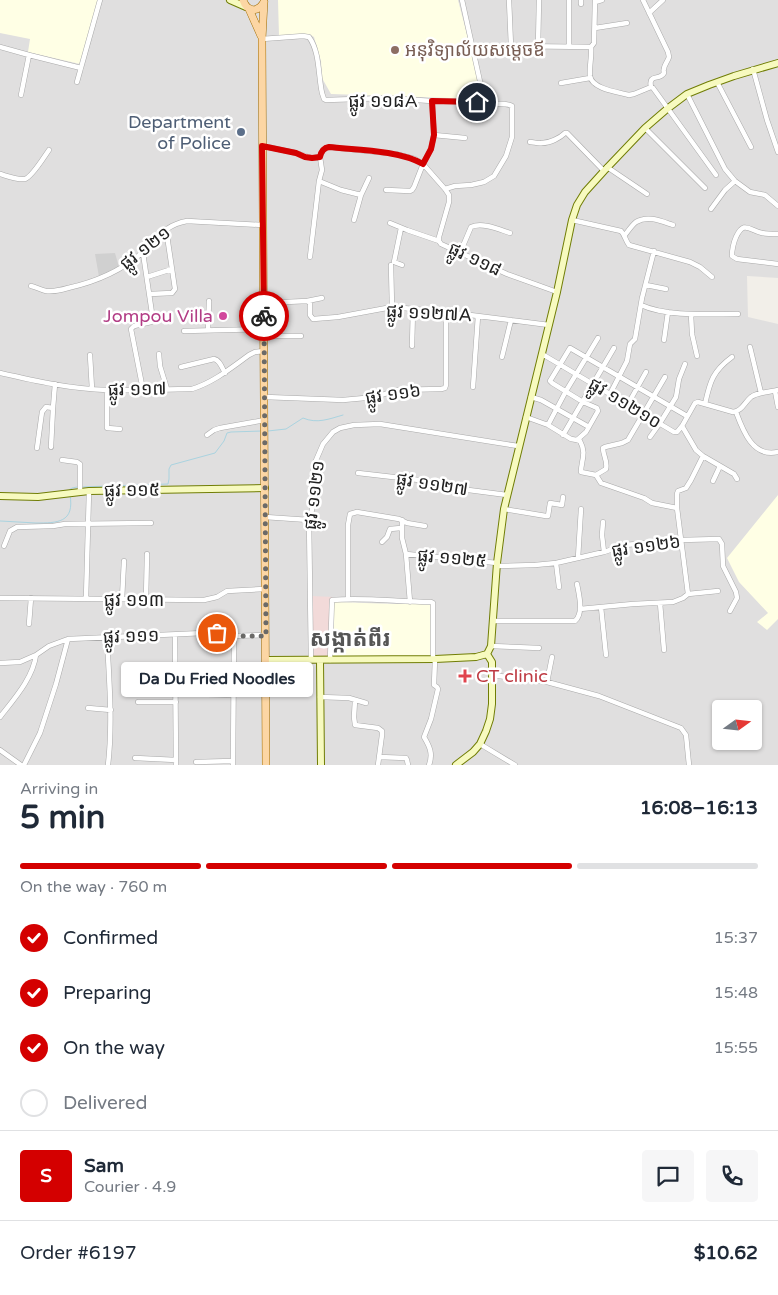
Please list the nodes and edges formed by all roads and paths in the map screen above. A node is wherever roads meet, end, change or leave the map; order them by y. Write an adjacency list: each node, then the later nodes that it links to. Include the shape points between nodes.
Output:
1 (100, 0): 25 (street)
2 (230, 0): 12 (main road)
3 (462, 0): 22 (street)
4 (509, 0): 17 (street)
5 (539, 0): 18 (street)
6 (569, 0): 19 (street)
7 (602, 0): 11 (street)
8 (643, 0): 13 (street)
9 (662, 0): 13 (street)
10 (264, 1): 12 (main road, via 255,10); 16 (main road)
11 (595, 1): 15 (street)
12 (246, 5): 16 (main road)
13 (649, 13): 31 (street, via 669,57 664,73 652,79)
14 (627, 23): 15 (street)
15 (595, 28): 21 (street)
16 (262, 39): 35 (street, ផ្លូវ ១១៨A, via 309,37 316,53 326,100 387,98); 41 (main road)
17 (511, 46): 18 (street); 22 (street)
18 (538, 46): 19 (street)
19 (569, 46): 21 (street)
20 (0, 47): 23 (street)
21 (591, 47): 27 (street)
22 (474, 50): 34 (street)
23 (29, 55): 25 (street); 33 (street)
24 (778, 63): 26 (main road)
25 (81, 68): 28 (street)
26 (754, 69): 29 (main road); 44 (street)
27 (590, 78): 30 (street); 31 (street, via 597,86 629,95)
28 (77, 82)
29 (717, 82): 32 (main road); 42 (street)
30 (561, 83)
31 (651, 87): 36 (street)
32 (687, 94): 36 (main road); 52 (street, via 725,170)
33 (21, 95)
34 (482, 100): 35 (street, ផ្លូវ ១១៨A); 53 (street, ផ្លូវ ១១៨A, via 512,106 512,137 506,156 494,176 484,182)
35 (432, 101): 38 (street)
36 (667, 109): 37 (main road); 49 (street)
37 (645, 128): 47 (main road); 54 (street)
38 (434, 135): 39 (street); 46 (street)
39 (464, 138)
40 (530, 142): 47 (street, via 541,144 567,133)
41 (262, 146): 45 (street, via 305,157); 63 (main road)
42 (751, 147)
43 (49, 150): 48 (street, via 26,178)
44 (778, 152)
45 (320, 157): 46 (street, via 322,151 329,147 396,154); 51 (street, via 322,170)
46 (423, 164): 53 (street); 55 (street, via 412,190)
47 (606, 169): 56 (street); 61 (main road, via 585,192)
48 (0, 174)
49 (716, 175)
50 (369, 178): 57 (street)
51 (319, 181): 57 (street); 74 (street)
52 (735, 181): 58 (street, via 750,192 765,195); 59 (street)
53 (445, 188): 70 (street, ផ្លូវ ១១៨, via 449,202)
54 (705, 188)
55 (386, 190)
56 (647, 194)
57 (360, 195): 60 (street)
58 (778, 206)
59 (711, 209)
60 (354, 220)
61 (572, 220): 69 (street, via 621,231); 84 (main road)
62 (390, 223): 65 (street)
63 (263, 225): 66 (street, ផ្លូវ ១២១, via 187,221); 89 (main road)
64 (672, 226): 69 (street, via 658,219 643,220 635,222)
65 (401, 228): 70 (street); 76 (street, via 394,262)
66 (166, 229): 72 (street, ផ្លូវ ១២១); 78 (street)
67 (510, 232): 73 (street, via 476,224 471,227)
68 (778, 234): 75 (street, via 765,234 743,227 732,247 732,256)
69 (625, 235): 71 (street, via 629,245)
70 (439, 241): 73 (street, ផ្លូវ ១១៨)
71 (654, 251): 80 (street, via 690,262); 81 (street)
72 (143, 253): 79 (street); 82 (street, ផ្លូវ ១២១, via 119,269 84,285 57,291)
73 (460, 253): 84 (street, ផ្លូវ ១១៨)
74 (310, 257)
75 (778, 264)
76 (402, 265)
77 (392, 266): 91 (street)
78 (172, 269): 79 (street); 85 (street, via 174,292)
79 (147, 277): 85 (street)
80 (712, 277)
81 (646, 285): 83 (street); 90 (street)
82 (31, 286)
83 (666, 289)
84 (557, 292): 99 (main road)
85 (150, 294): 134 (street, via 153,321 131,329)
86 (322, 298): 88 (street)
87 (209, 301): 100 (street)
88 (307, 301): 89 (street); 91 (street, ផ្លូវ ១១២៧A, via 314,319)
89 (264, 303): 102 (main road)
90 (641, 305): 94 (street); 125 (street, via 635,338 630,344)
91 (392, 307): 92 (street, ផ្លូវ ១១២៧A)
92 (414, 309): 93 (street, ផ្លូវ ១១២៧A); 106 (street)
93 (446, 312): 97 (street, ផ្លូវ ១១២៧A); 140 (street, ផ្លូវ ១១៦, via 445,388 396,390 376,397 343,400)
94 (668, 312): 95 (street); 105 (street)
95 (691, 314): 96 (street); 113 (street)
96 (738, 314)
97 (478, 316): 98 (street, ផ្លូវ ១១២៧A); 129 (street)
98 (511, 320): 99 (street, ផ្លូវ ១១២៧A); 114 (street)
99 (549, 325): 111 (main road)
100 (208, 330): 101 (street); 102 (street)
101 (184, 331)
102 (264, 332): 103 (street); 109 (main road)
103 (301, 336)
104 (598, 338): 116 (street)
105 (664, 340)
106 (412, 346)
107 (750, 347): 137 (street)
108 (614, 348): 120 (street)
109 (264, 351): 123 (street, ផ្លូវ ១១៧, via 249,354); 140 (main road)
110 (159, 354): 132 (street)
111 (542, 354): 117 (street, ផ្លូវ ១១២១០); 141 (main road)
112 (90, 355): 131 (street)
113 (697, 356)
114 (502, 357)
115 (732, 357): 144 (street, via 714,374)
116 (586, 358): 117 (street, via 570,348); 120 (street); 124 (street)
117 (560, 364): 124 (street, ផ្លូវ ១១២១០); 135 (street, via 550,381)
118 (685, 364): 145 (street)
119 (181, 367): 123 (street, via 214,359)
120 (603, 368): 125 (street); 128 (street)
121 (646, 372): 130 (street)
122 (0, 373): 127 (street, ផ្លូវ ១១៧)
123 (224, 373): 132 (street, ផ្លូវ ១១៧, via 197,387)
124 (577, 374): 128 (street, ផ្លូវ ១១២១០); 135 (street)
125 (620, 377): 130 (street); 138 (street)
126 (665, 377): 139 (street)
127 (55, 384): 131 (street, ផ្លូវ ១១៧); 147 (street)
128 (594, 384): 138 (street, ផ្លូវ ១១២១០); 142 (street)
129 (473, 387)
130 (638, 387): 139 (street); 143 (street)
131 (92, 389): 133 (street, ផ្លូវ ១១៧)
132 (167, 389): 134 (street, ផ្លូវ ១១៧)
133 (107, 390): 134 (street, ផ្លូវ ១១៧); 159 (street, via 107,428)
134 (143, 390)
135 (566, 391): 142 (street); 148 (street)
136 (776, 391): 137 (street); 146 (street)
137 (761, 393): 149 (street, via 750,398)
138 (610, 394): 143 (street, ផ្លូវ ១១២១០)
139 (654, 396): 145 (street); 150 (street)
140 (264, 397): 154 (main road)
141 (531, 397): 148 (street); 152 (main road)
142 (583, 402): 153 (street); 157 (street, via 598,411)
143 (628, 404): 150 (street, ផ្លូវ ១១២១០)
144 (705, 404): 149 (street); 151 (street, ផ្លូវ ១១២១០, via 695,403)
145 (670, 406): 151 (street); 155 (street)
146 (778, 407)
147 (53, 408): 165 (street); 166 (street, via 43,408)
148 (556, 408): 153 (street); 156 (street)
149 (736, 412): 167 (street, via 742,429 755,447 764,453)
150 (643, 413): 155 (street, ផ្លូវ ១១២១០); 172 (street, via 626,442 603,448 606,469)
151 (687, 416): 158 (street, ផ្លូវ ១១២១០)
152 (526, 417): 156 (street); 164 (main road)
153 (573, 418): 157 (street); 161 (street)
154 (265, 423): 160 (street, via 220,428); 175 (main road)
155 (660, 423): 158 (street, ផ្លូវ ១១២១០, via 674,432); 162 (street)
156 (548, 425): 161 (street)
157 (589, 426): 163 (street)
158 (682, 426): 168 (street)
159 (120, 429)
160 (207, 434)
161 (563, 435): 163 (street)
162 (650, 438)
163 (577, 440): 172 (street, via 584,453 581,472)
164 (518, 446): 178 (main road); 185 (street, ផ្លូវ ១១២១, via 380,424 340,428 323,444 314,465 314,502)
165 (51, 447)
166 (37, 448)
167 (778, 452)
168 (703, 456): 170 (street); 181 (street, via 686,488 677,494)
169 (62, 460): 177 (street, via 80,464)
170 (720, 466): 173 (street); 174 (street)
171 (358, 472): 178 (street, ផ្លូវ ១១២៧)
172 (596, 475): 181 (street, via 601,483 644,498 652,504)
173 (737, 479)
174 (713, 481)
175 (265, 488): 176 (main road, ផ្លូវ ១១៥); 184 (main road)
176 (90, 491): 177 (main road, ផ្លូវ ១១៥); 189 (street)
177 (77, 492): 179 (main road, ផ្លូវ ១១៥, via 38,497)
178 (507, 495): 182 (main road)
179 (0, 496)
180 (563, 497): 182 (street, via 562,504 550,503 548,516)
181 (677, 508): 192 (street)
182 (504, 509): 201 (main road)
183 (581, 509): 198 (street)
184 (265, 518): 185 (street); 204 (main road)
185 (309, 520): 234 (street, ផ្លូវ ១១២១)
186 (402, 520): 190 (street); 191 (street); 212 (street, via 357,512 350,514)
187 (603, 522): 195 (street)
188 (151, 523): 189 (street)
189 (89, 524): 194 (street, via 13,528); 209 (street)
190 (425, 526)
191 (402, 528): 193 (street, via 390,529); 197 (street)
192 (682, 540): 195 (street, ផ្លូវ ១១២៦, via 625,545); 206 (street); 217 (street, ផ្លូវ ១១២៦, via 721,541 724,566 737,598)
193 (382, 542)
194 (4, 546)
195 (604, 552): 198 (street, ផ្លូវ ១១២៦)
196 (147, 554): 211 (street)
197 (406, 554): 201 (street, ផ្លូវ ១១២៥); 213 (street)
198 (578, 558): 200 (street, ផ្លូវ ១១២៦)
199 (124, 561): 210 (street)
200 (556, 562): 201 (street, ផ្លូវ ១១២៦); 203 (street)
201 (497, 564): 218 (main road)
202 (577, 584): 216 (street)
203 (559, 587)
204 (266, 589): 211 (street, ផ្លូវ ១១៣, via 227,591 204,600); 222 (main road)
205 (718, 591): 206 (street)
206 (688, 594): 214 (street, via 673,602)
207 (0, 598): 208 (street, ផ្លូវ ១១៣)
208 (31, 598): 209 (street, ផ្លូវ ១១៣); 219 (street)
209 (86, 599): 210 (street, ផ្លូវ ១១៣)
210 (122, 599): 211 (street, ផ្លូវ ១១៣)
211 (146, 599)
212 (348, 599): 213 (street); 236 (street, via 332,600)
213 (410, 602): 232 (street, via 433,603)
214 (660, 603): 215 (street); 227 (street)
215 (601, 607): 216 (street); 230 (street)
216 (580, 609): 218 (street, via 575,621)
217 (730, 611)
218 (494, 621): 225 (main road)
219 (29, 624)
220 (175, 635): 221 (street, ផ្លូវ ១១១, via 229,633); 223 (street, ផ្លូវ ១១១); 245 (street)
221 (234, 636): 222 (street, ផ្លូវ ១១១); 241 (street)
222 (266, 636): 233 (main road)
223 (107, 637): 224 (street, ផ្លូវ ១១១); 248 (street)
224 (68, 640): 229 (street, ផ្លូវ ១១១, via 49,646); 257 (street, via 40,732)
225 (491, 646): 226 (street); 228 (main road)
226 (539, 648)
227 (664, 650)
228 (486, 654): 232 (main road); 238 (main road, via 492,662)
229 (36, 655): 237 (street, ផ្លូវ ១១១, via 20,662); 249 (street, via 29,676)
230 (606, 655)
231 (552, 657): 239 (street)
232 (434, 659): 236 (main road); 263 (street, via 434,685 438,689 432,719 424,737 431,750)
233 (266, 660): 234 (main road); 259 (main road)
234 (311, 660): 235 (main road)
235 (320, 660): 236 (main road); 242 (main road)
236 (330, 660)
237 (0, 663)
238 (492, 675): 239 (street); 250 (main road, via 492,704)
239 (547, 682): 266 (street, via 599,696 681,728 686,735)
240 (199, 694): 241 (street)
241 (234, 695): 256 (street)
242 (320, 697): 243 (street); 260 (main road)
243 (355, 700): 246 (street); 253 (street, via 356,725 382,731)
244 (138, 702): 245 (street)
245 (176, 702): 254 (street)
246 (366, 703)
247 (88, 708): 248 (street)
248 (111, 710): 258 (street)
249 (0, 717)
250 (480, 744): 264 (main road); 265 (street)
251 (0, 750): 257 (street)
252 (135, 758): 254 (street)
253 (379, 758): 261 (street); 262 (street, via 406,758)
254 (176, 762)
255 (196, 762): 256 (street)
256 (233, 763)
257 (23, 765)
258 (108, 765)
259 (266, 765)
260 (321, 765)
261 (378, 765)
262 (408, 765)
263 (429, 765)
264 (456, 765)
265 (516, 765)
266 (689, 765)

